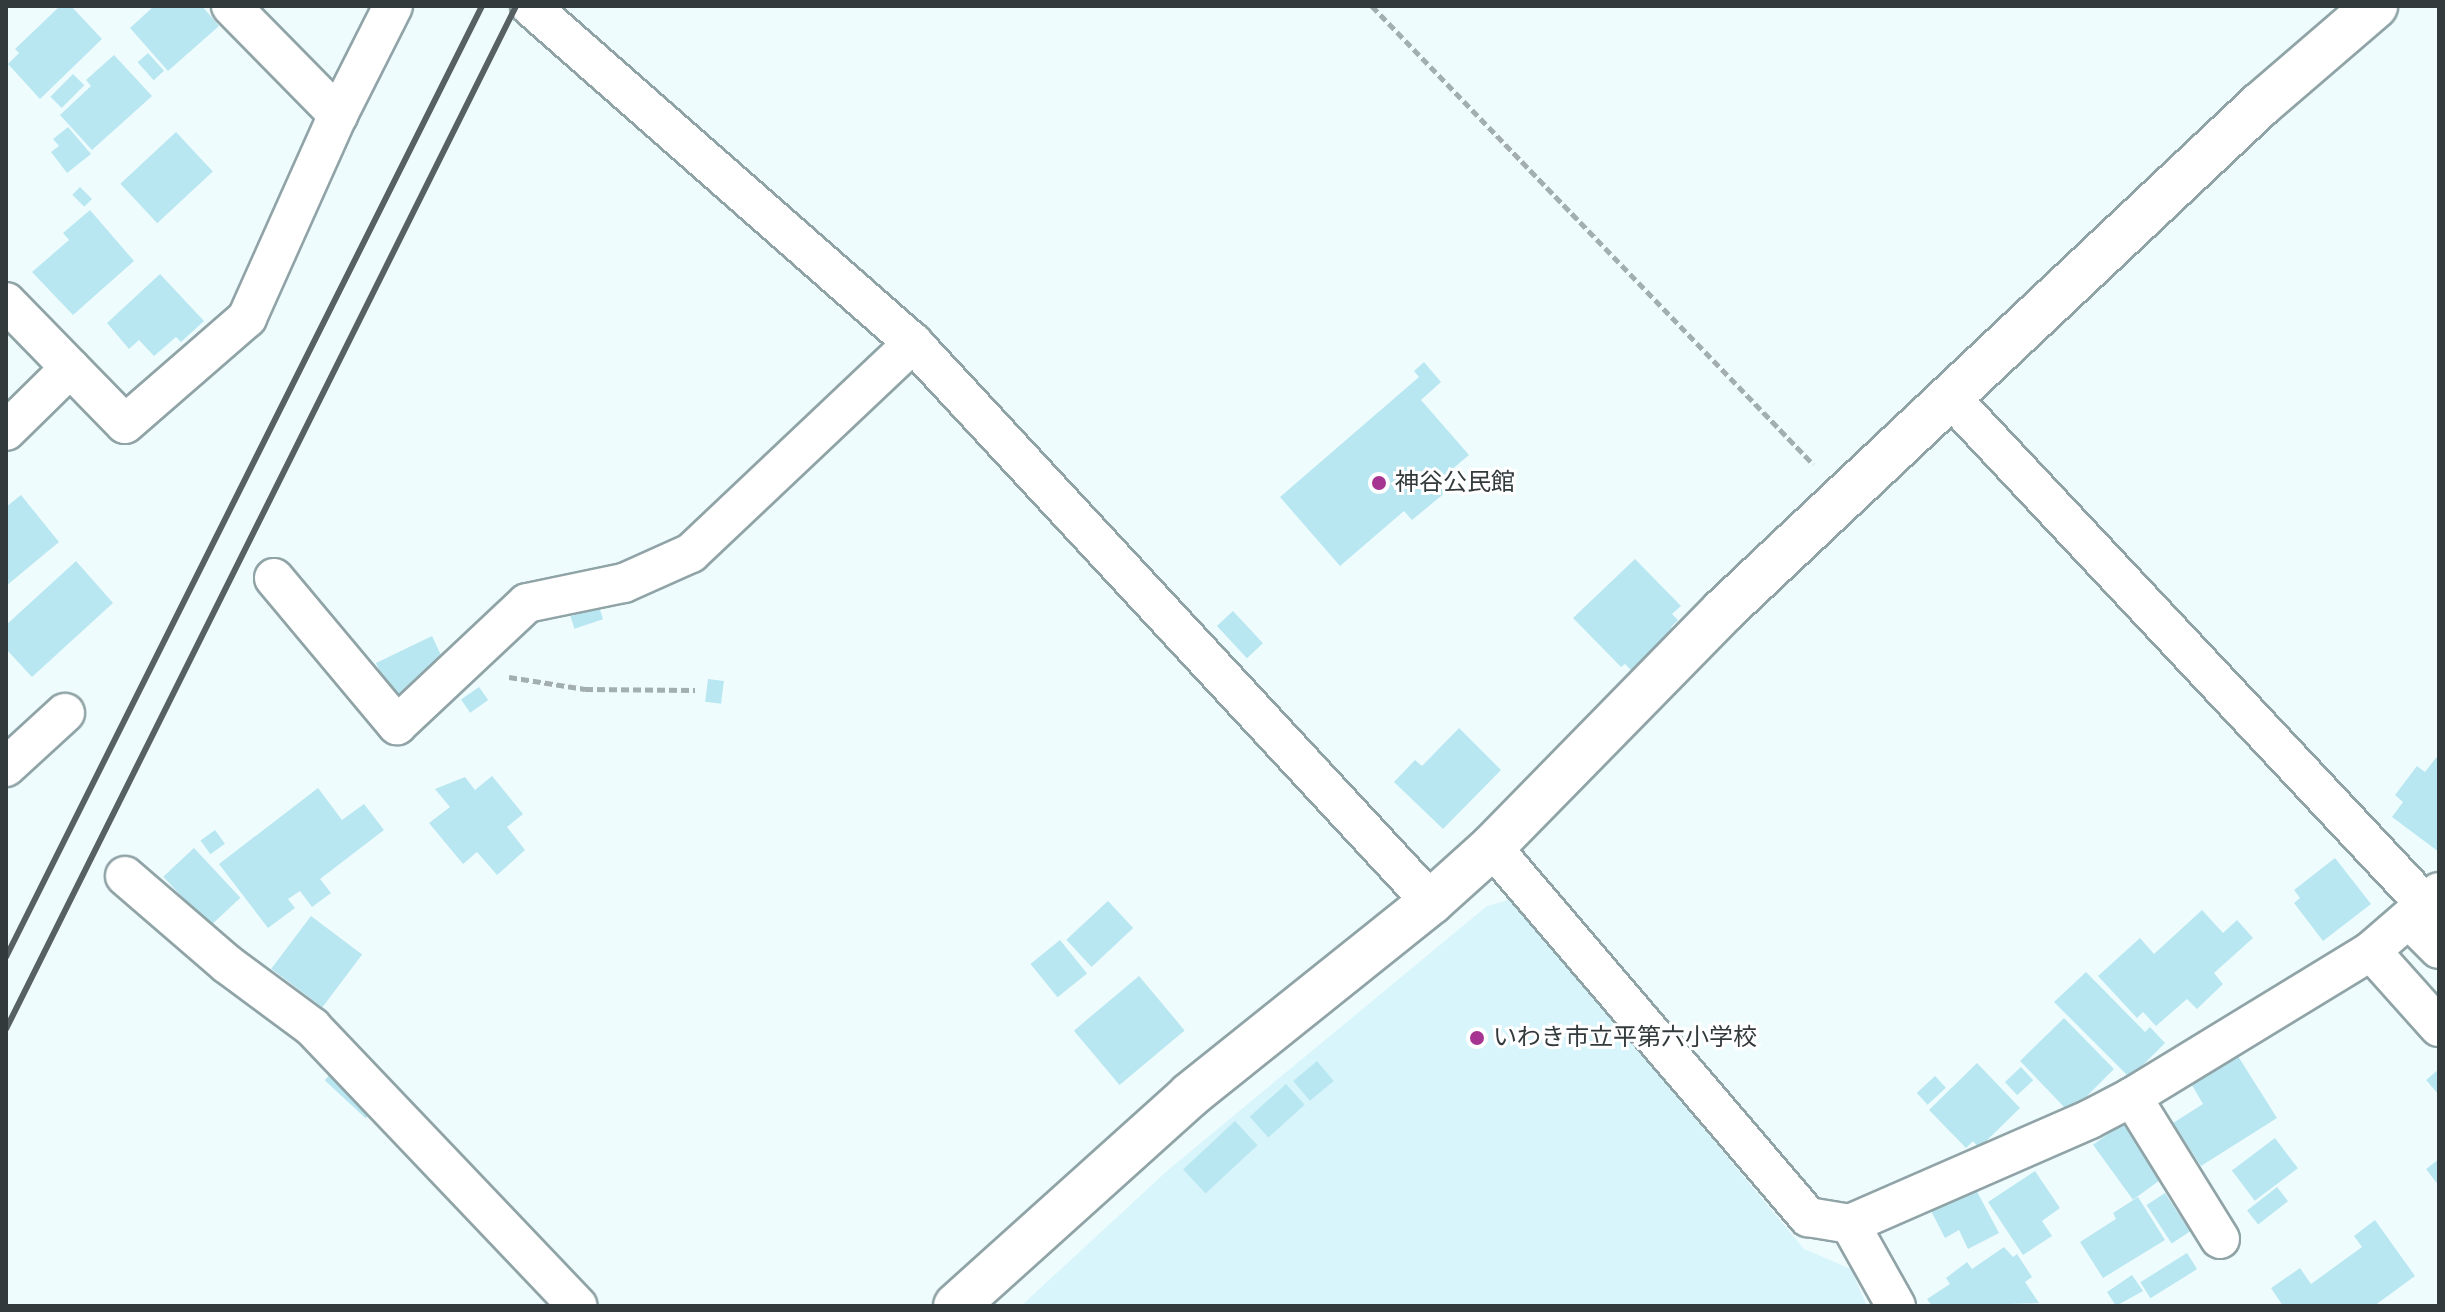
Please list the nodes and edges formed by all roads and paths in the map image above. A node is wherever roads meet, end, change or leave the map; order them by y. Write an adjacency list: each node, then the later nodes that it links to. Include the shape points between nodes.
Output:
1 (231, 6): 6 (street)
2 (393, 6): 6 (street)
3 (530, 6): 8 (street)
4 (1372, 6): 12 (path)
5 (2375, 6): 10 (street, via 2260,105)
6 (338, 115): 9 (street, via 247,318 125,424)
7 (6, 302): 9 (street)
8 (913, 343): 14 (street, via 691,553 624,583 527,603); 20 (street)
9 (70, 368): 11 (street)
10 (1950, 397): 12 (street); 21 (street)
11 (6, 431)
12 (1844, 497): 18 (street, via 1723,611)
13 (274, 578): 14 (street, via 397,725)
14 (469, 658): 15 (path, via 489,672 544,685)
15 (695, 690)
16 (65, 713): 17 (street)
17 (6, 767)
18 (1492, 847): 20 (street); 26 (street, via 1808,1217)
19 (125, 876): 28 (street, via 227,964 312,1027)
20 (1431, 902): 29 (street, via 1190,1095)
21 (2425, 906): 22 (street); 23 (street)
22 (2439, 949)
23 (2371, 951): 24 (street); 25 (street)
24 (2439, 1027)
25 (2132, 1097): 26 (street); 27 (street)
26 (1850, 1224): 30 (street)
27 (2220, 1239)
28 (578, 1306)
29 (956, 1306)
30 (1896, 1306)

